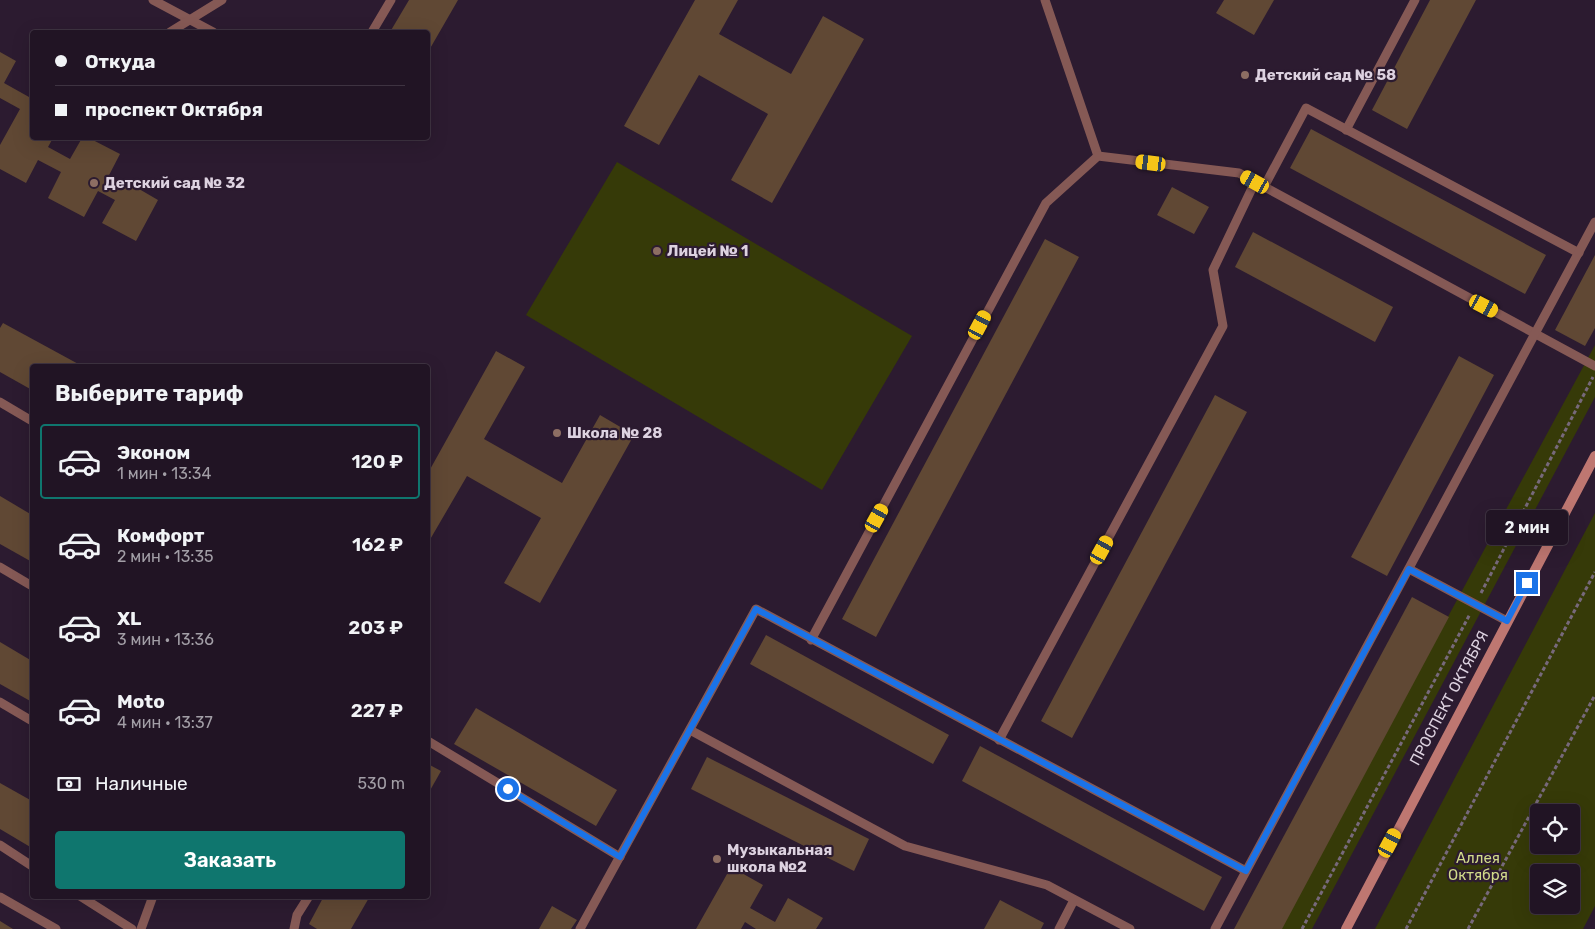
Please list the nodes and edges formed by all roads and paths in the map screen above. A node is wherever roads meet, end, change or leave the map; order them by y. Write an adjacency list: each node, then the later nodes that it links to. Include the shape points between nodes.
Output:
1 (153, 0): 6 (lane)
2 (222, 0): 6 (lane)
3 (391, 0): 9 (lane)
4 (1045, 0): 11 (lane)
5 (1415, 0): 10 (lane)
6 (190, 20): 7 (lane); 8 (lane)
7 (173, 30)
8 (209, 30)
9 (373, 30)
10 (1346, 130): 13 (lane, via 1306,108); 15 (lane)
11 (1098, 156): 12 (lane, via 1239,173); 27 (lane, via 1046,203)
12 (1255, 182): 13 (lane); 32 (lane, via 1213,270 1223,326)
13 (1264, 187): 16 (lane)
14 (1595, 222): 15 (lane)
15 (1579, 253): 16 (lane)
16 (1535, 334): 17 (lane); 22 (lane)
17 (1595, 366): 25 (path, via 1591,382)
18 (0, 402): 19 (lane)
19 (30, 420)
20 (1595, 456): 26 (main road, ПРОСПЕКТ ОКТЯБРЯ)
21 (0, 567): 24 (lane)
22 (1409, 569): 25 (lane); 37 (lane)
23 (1595, 572): 53 (path)
24 (30, 585)
25 (1476, 604): 26 (lane); 51 (path)
26 (1507, 621): 52 (main road, ПРОСПЕКТ ОКТЯБРЯ)
27 (811, 640): 31 (lane, via 756,609); 32 (lane)
28 (1595, 695): 54 (path)
29 (0, 702): 30 (lane)
30 (30, 721)
31 (690, 730): 35 (lane); 42 (lane, via 905,846 1047,886)
32 (999, 740): 37 (lane)
33 (430, 742): 35 (lane)
34 (0, 845): 36 (lane)
35 (620, 857): 47 (lane)
36 (30, 865)
37 (1246, 871): 50 (lane)
38 (0, 897): 43 (lane)
39 (85, 899): 44 (lane)
40 (152, 899): 45 (lane)
41 (307, 899): 46 (lane)
42 (1074, 900): 48 (lane); 49 (lane)
43 (56, 929)
44 (132, 929)
45 (141, 929)
46 (294, 929)
47 (580, 929)
48 (1059, 929)
49 (1130, 929)
50 (1215, 929)
51 (1302, 929)
52 (1346, 929)
53 (1406, 929)
54 (1468, 929)

